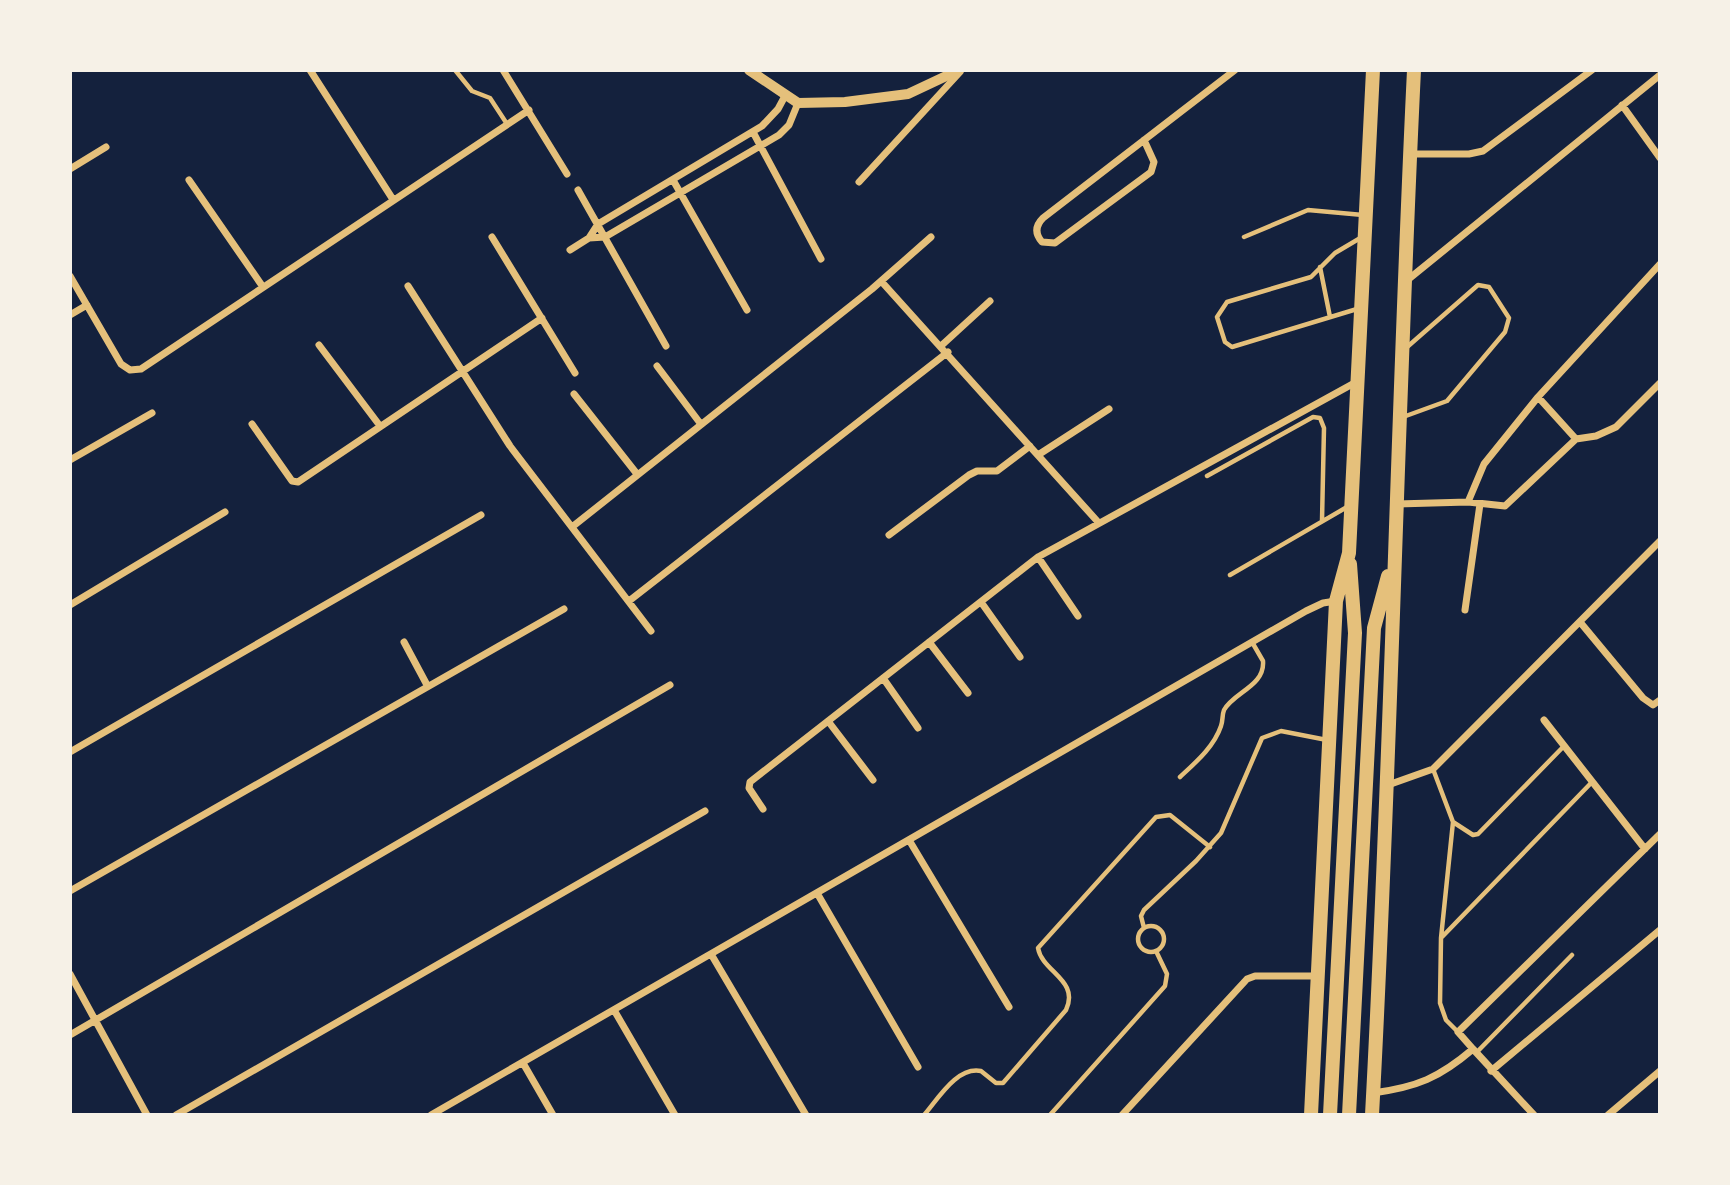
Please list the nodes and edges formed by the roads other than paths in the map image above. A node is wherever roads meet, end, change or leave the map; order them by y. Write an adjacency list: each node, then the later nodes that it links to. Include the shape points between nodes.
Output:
1 (310, 70): 29 (street)
2 (455, 70): 15 (lane, via 472,91 490,98)
3 (503, 70): 14 (street)
4 (749, 70): 11 (street)
5 (960, 70): 12 (street, via 908,94); 26 (street)
6 (1235, 70): 17 (street)
7 (1373, 70): 30 (main road)
8 (1414, 70): 20 (main road)
9 (1592, 70): 20 (street, via 1483,151)
10 (1660, 75): 13 (street)
11 (785, 96): 12 (street); 16 (street, via 771,119)
12 (798, 103): 19 (street, via 789,125)
13 (1622, 104): 21 (street); 44 (street)
14 (529, 110): 15 (street); 23 (street)
15 (506, 124): 29 (street)
16 (753, 132): 19 (street); 25 (street)
17 (1144, 140): 17 (street, via 1042,218 1037,223 1042,242 1055,243 1151,172 1154,162)
18 (106, 147): 22 (street)
19 (762, 147): 28 (street); 39 (street)
20 (1410, 154): 44 (main road)
21 (1660, 158)
22 (70, 169)
23 (567, 174)
24 (189, 180): 46 (street)
25 (673, 180): 28 (street); 31 (street)
26 (859, 182)
27 (578, 190): 31 (street)
28 (681, 194): 34 (street); 50 (street)
29 (392, 198): 46 (street)
30 (1366, 215): 32 (main road); 36 (lane, via 1308,210)
31 (598, 224): 34 (street); 37 (street)
32 (1365, 236): 41 (lane); 49 (main road)
33 (492, 237): 53 (street)
34 (605, 237): 37 (street); 55 (street)
35 (930, 237): 43 (street)
36 (1244, 237)
37 (589, 238): 38 (street)
38 (570, 250)
39 (821, 260)
40 (1660, 264): 64 (street)
41 (1320, 267): 52 (lane); 52 (lane, via 1311,277 1227,302 1217,317 1225,342 1232,347)
42 (70, 276): 48 (street)
43 (881, 281): 56 (street); 68 (street)
44 (1403, 284): 57 (main road)
45 (408, 286): 59 (street)
46 (263, 287): 48 (street, via 136,370 121,364)
47 (990, 301): 56 (street)
48 (87, 305): 51 (street)
49 (1361, 308): 52 (lane); 61 (main road)
50 (747, 310)
51 (70, 315)
52 (1330, 317)
53 (542, 318): 59 (street); 60 (street)
54 (320, 345): 70 (street)
55 (666, 346)
56 (945, 348): 72 (street); 92 (street)
57 (1401, 352): 67 (main road); 67 (lane, via 1478,285 1489,287 1509,318 1505,332 1447,401)
58 (657, 366): 68 (street)
59 (461, 372): 70 (street); 85 (street)
60 (575, 373)
61 (1358, 380): 78 (main road); 84 (street)
62 (1660, 383): 71 (street, via 1616,427)
63 (574, 394): 75 (street)
64 (1538, 397): 71 (street); 77 (street, via 1484,464)
65 (1109, 410): 73 (street)
66 (152, 413): 74 (street)
67 (1399, 419): 79 (main road)
68 (700, 423): 75 (street)
69 (252, 424): 70 (street, via 295,482)
70 (380, 426)
71 (1576, 439): 80 (street, via 1505,506)
72 (1030, 446): 73 (street); 86 (street, via 997,471 969,475)
73 (1038, 455): 84 (street)
74 (70, 460)
75 (637, 474): 85 (street)
76 (1207, 476): 83 (lane, via 1312,417 1320,418 1324,428)
77 (1468, 502): 79 (street); 80 (street)
78 (1352, 504): 83 (lane); 88 (main road)
79 (1396, 504): 89 (main road)
80 (1480, 504): 97 (street)
81 (225, 512): 95 (street)
82 (481, 515): 115 (street)
83 (1322, 521): 91 (lane)
84 (1098, 522): 90 (street)
85 (572, 527): 92 (street)
86 (889, 535)
87 (1660, 541): 99 (street)
88 (1349, 553): 93 (main road); 159 (main road, via 1355,633)
89 (1395, 553): 120 (main road); 160 (main road, via 1374,628)
90 (1038, 557): 94 (street); 98 (street)
91 (1230, 575)
92 (629, 601): 100 (street)
93 (1336, 601): 103 (street, via 1306,611); 113 (main road)
94 (981, 602): 102 (street); 104 (street)
95 (70, 604)
96 (564, 609): 106 (street)
97 (1465, 610)
98 (1078, 616)
99 (1580, 621): 109 (street, via 1643,698 1653,705); 116 (street)
100 (651, 631)
101 (404, 642): 106 (street)
102 (929, 642): 105 (street); 108 (street)
103 (1252, 642): 117 (lane, via 1262,661 1258,678 1231,701 1211,744); 125 (street)
104 (1020, 657)
105 (883, 678): 111 (street); 112 (street)
106 (427, 685): 128 (street)
107 (670, 685): 140 (street)
108 (968, 693)
109 (1660, 700)
110 (1544, 720): 114 (street)
111 (828, 721): 118 (street); 121 (street, via 750,782 748,788)
112 (918, 728)
113 (1328, 741): 126 (lane, via 1281,731 1262,738 1228,820); 137 (main road)
114 (1564, 746): 119 (street); 123 (lane, via 1478,834)
115 (70, 752)
116 (1433, 769): 120 (street); 123 (lane)
117 (1180, 777)
118 (873, 780)
119 (1592, 782): 127 (street); 132 (lane)
120 (1387, 785): 148 (main road)
121 (763, 809)
122 (705, 811): 151 (street)
123 (1453, 822): 132 (lane)
124 (1660, 834): 127 (street)
125 (909, 840): 129 (street); 138 (street)
126 (1210, 847): 130 (lane, via 1144,910); 155 (lane, via 1170,814 1156,817 1038,948 1068,987 1066,1010 1003,1083 981,1071 967,1071)
127 (1645, 849): 141 (street)
128 (70, 891)
129 (817, 893): 134 (street); 145 (street)
130 (1144, 928): 133 (lane, via 1139,946); 133 (lane, via 1155,926 1162,932 1163,944)
131 (1660, 930): 146 (street)
132 (1441, 938): 141 (lane, via 1441,1012)
133 (1156, 951): 156 (lane, via 1167,974 1165,986)
134 (711, 954): 139 (street); 154 (street)
135 (1572, 955): 143 (lane)
136 (70, 974): 140 (street)
137 (1317, 976): 157 (street, via 1247,979); 158 (main road)
138 (1009, 1007)
139 (614, 1010): 144 (street); 153 (street)
140 (95, 1020): 142 (street); 150 (street)
141 (1458, 1032): 143 (street)
142 (70, 1035)
143 (1475, 1051): 146 (street); 148 (street, via 1431,1081)
144 (523, 1063): 149 (street); 152 (street)
145 (918, 1067)
146 (1490, 1071): 162 (street)
147 (1660, 1071): 163 (street)
148 (1373, 1093): 161 (main road)
149 (435, 1114)
150 (147, 1115)
151 (176, 1115)
152 (553, 1115)
153 (675, 1115)
154 (806, 1115)
155 (924, 1115)
156 (1050, 1115)
157 (1122, 1115)
158 (1311, 1115)
159 (1330, 1115)
160 (1349, 1115)
161 (1372, 1115)
162 (1534, 1115)
163 (1608, 1115)

